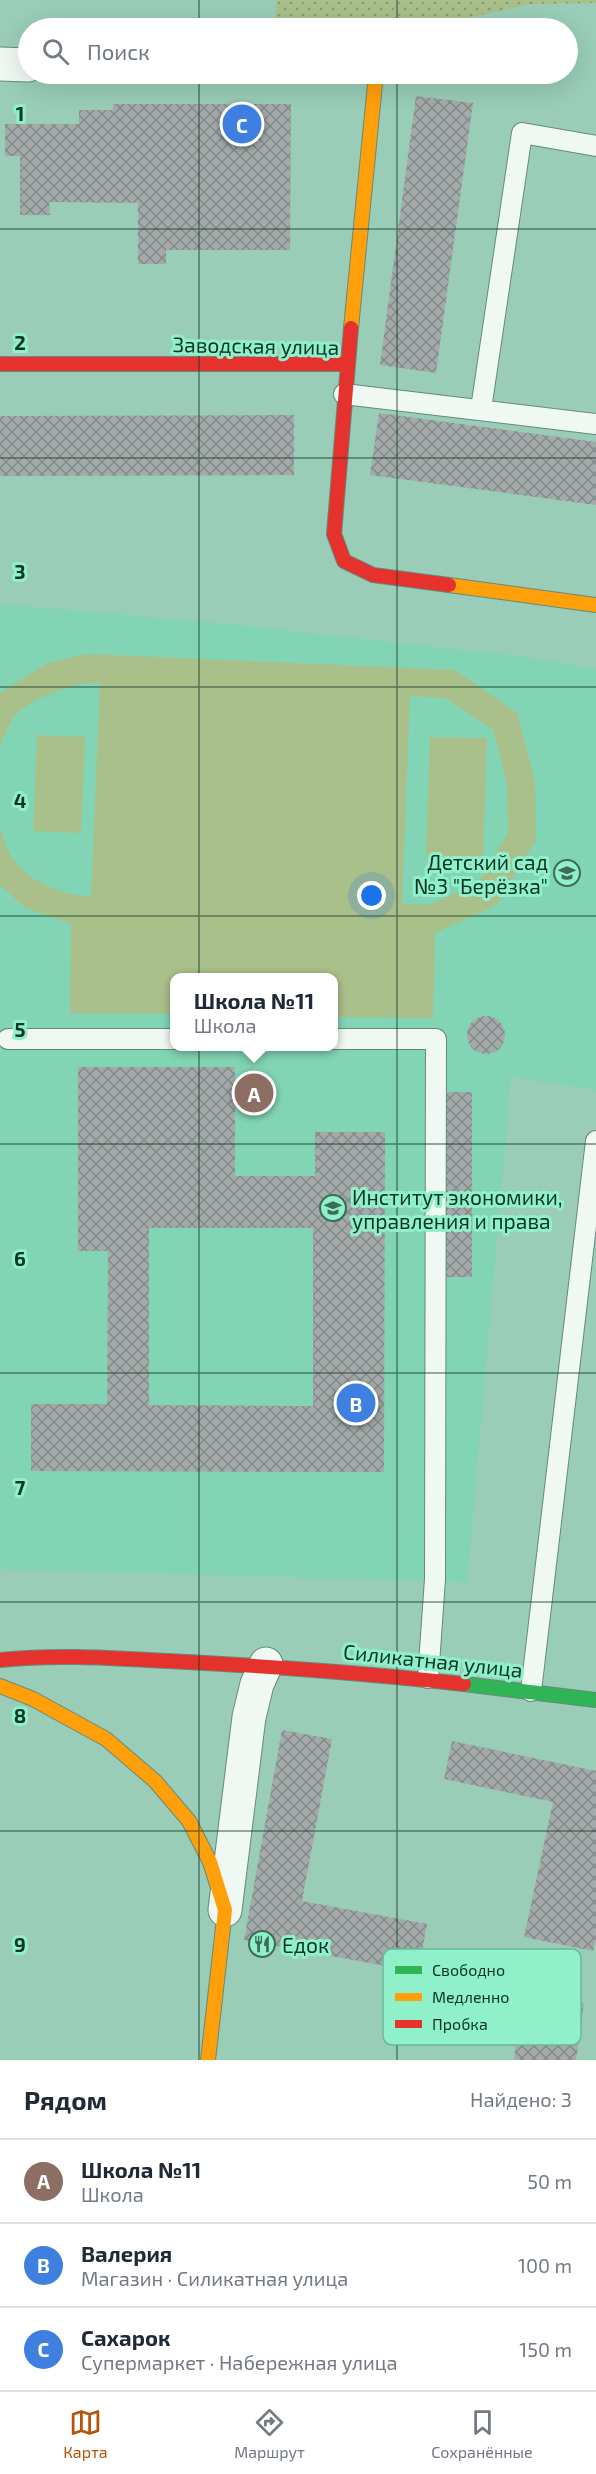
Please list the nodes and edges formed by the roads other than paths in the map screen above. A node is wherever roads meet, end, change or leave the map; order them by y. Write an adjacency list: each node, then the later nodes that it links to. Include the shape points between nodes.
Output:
1 (0, 64): 2 (street)
2 (18, 65)
3 (375, 84): 6 (street)
4 (596, 146): 8 (lane, via 522,133)
5 (0, 364): 6 (street, Заводская улица)
6 (347, 364): 7 (street, Заводская улица)
7 (344, 394): 8 (lane); 10 (street, Заводская улица, via 334,534 344,561 374,574)
8 (481, 409): 9 (lane)
9 (596, 424)
10 (596, 605)
11 (8, 1039): 12 (lane)
12 (170, 1039)
13 (338, 1039): 17 (lane, via 436,1039 435,1579)
14 (596, 1141): 19 (lane)
15 (0, 1660): 16 (street, Силикатная улица, via 58,1656)
16 (266, 1665): 17 (street, Силикатная улица); 21 (street, via 249,1717)
17 (428, 1678): 19 (street, Силикатная улица)
18 (0, 1686): 21 (street, via 33,1699 106,1739 155,1780 189,1821 210,1862)
19 (531, 1691): 20 (street, Силикатная улица)
20 (596, 1700)
21 (225, 1910): 22 (street)
22 (208, 2060)

